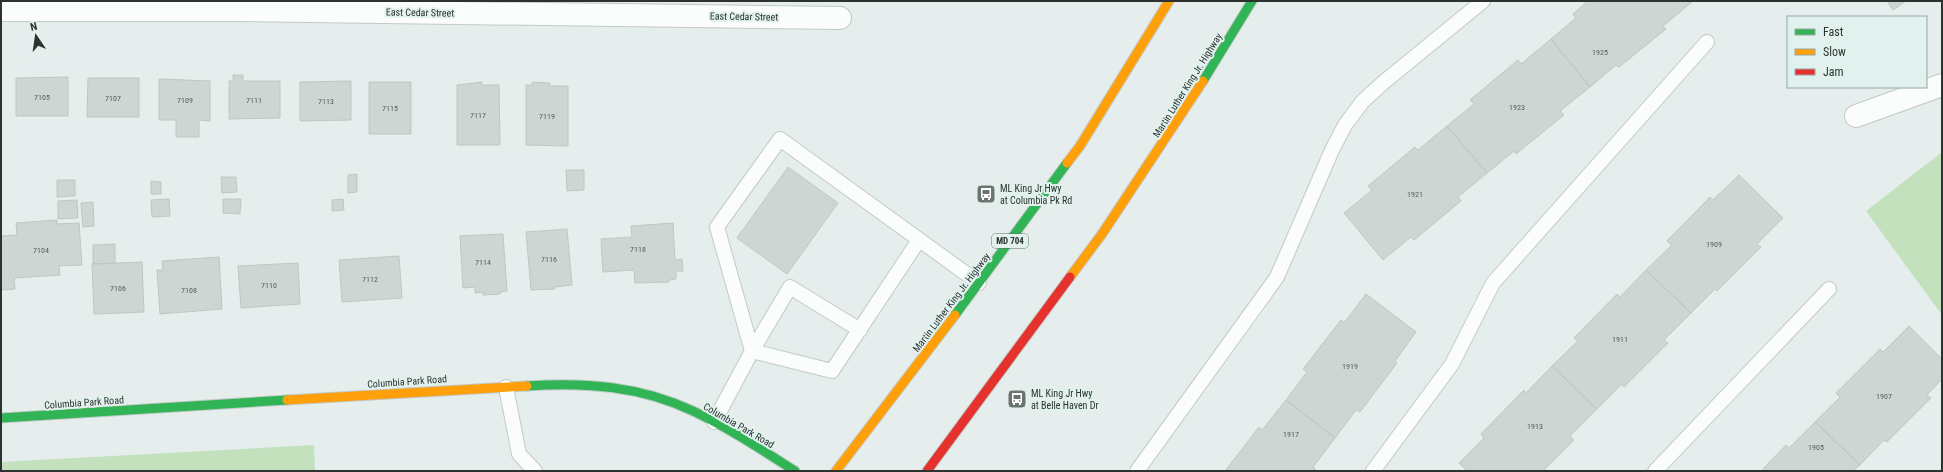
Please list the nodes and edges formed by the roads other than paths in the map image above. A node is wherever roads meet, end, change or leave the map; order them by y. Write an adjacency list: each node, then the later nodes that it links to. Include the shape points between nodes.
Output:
1 (1169, 1): 10 (main road, Martin Luther King Jr. Highway / MD 704, via 1080,146)
2 (1252, 1): 20 (main road, Martin Luther King Jr. Highway, via 1183,114 1111,222)
3 (1483, 1): 21 (lane, via 1384,82 1364,101 1346,125 1332,150 1277,277)
4 (1, 10): 5 (street, East Cedar Street, via 236,10)
5 (840, 18)
6 (1707, 42): 22 (lane, via 1493,284 1452,364)
7 (1942, 85): 8 (street)
8 (1856, 116)
9 (919, 240): 10 (lane); 12 (lane); 13 (lane, via 780,138 717,227)
10 (979, 283): 19 (main road, Martin Luther King Jr. Highway / MD 704)
11 (1829, 289): 23 (lane)
12 (860, 330): 13 (lane, via 832,371); 13 (lane, via 790,287)
13 (752, 351): 16 (lane)
14 (506, 387): 15 (main road, Columbia Park Road); 16 (main road, Columbia Park Road, via 568,383 610,387 657,397); 17 (lane, via 519,454)
15 (1, 418)
16 (714, 422): 18 (main road, Columbia Park Road)
17 (535, 471)
18 (796, 471)
19 (836, 471)
20 (927, 471)
21 (1137, 471)
22 (1373, 471)
23 (1655, 471)

